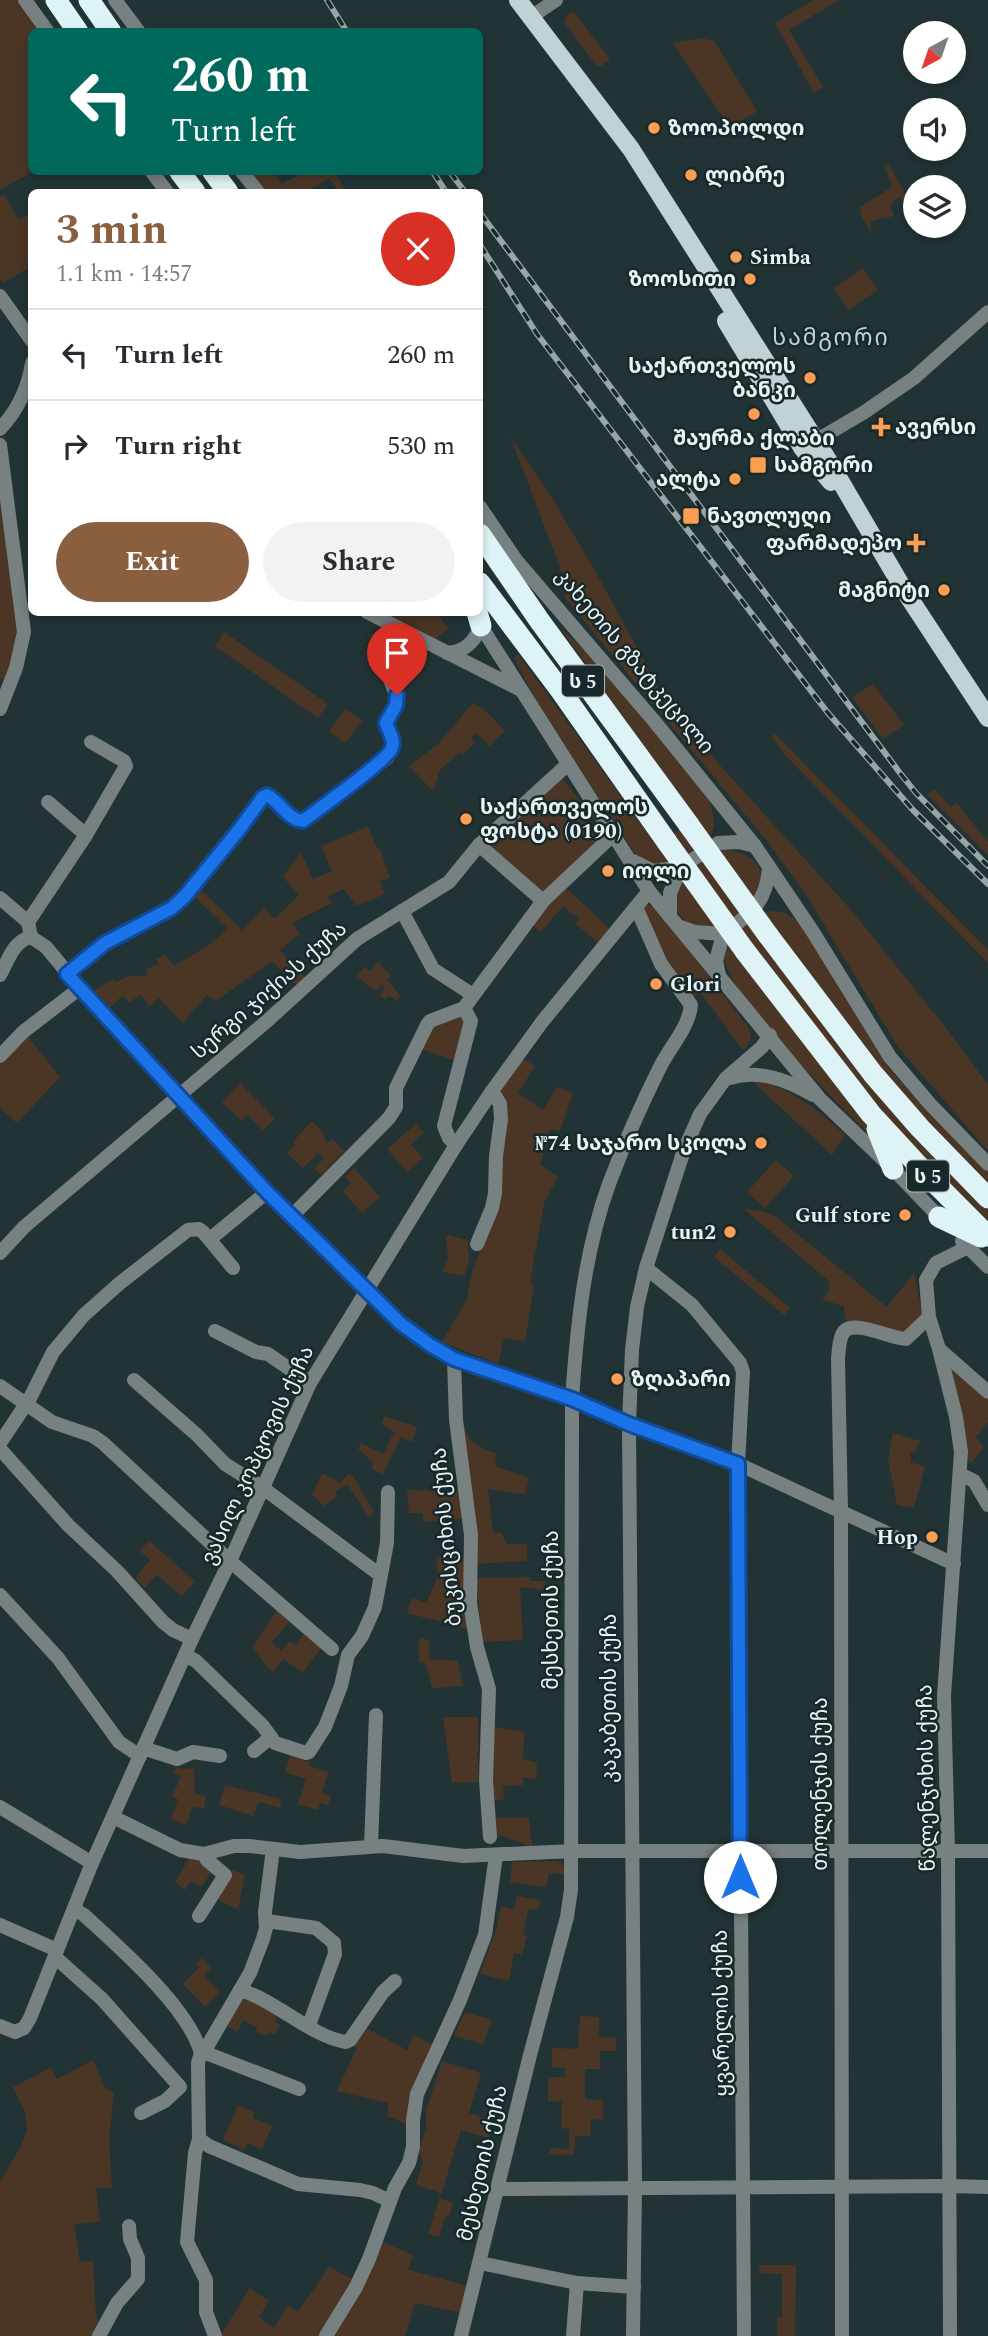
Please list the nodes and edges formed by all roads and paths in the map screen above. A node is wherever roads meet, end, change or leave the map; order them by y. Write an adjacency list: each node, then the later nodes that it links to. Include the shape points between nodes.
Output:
1 (25, 0): 8 (street)
2 (56, 0): 9 (highway)
3 (89, 0): 10 (highway)
4 (116, 0): 11 (street)
5 (518, 0): 7 (main road)
6 (556, 0): 7 (street)
7 (531, 17): 20 (main road, via 631,149 689,244 734,336)
8 (45, 28)
9 (75, 28)
10 (108, 28)
11 (136, 28)
12 (215, 175): 13 (highway)
13 (227, 189)
14 (0, 296): 16 (street)
15 (988, 312): 20 (street, via 914,378)
16 (28, 335)
17 (28, 377): 18 (street, via 21,401)
18 (0, 429)
19 (0, 445): 31 (street, via 24,624 16,668)
20 (810, 445): 32 (main road)
21 (483, 511): 23 (street, კახეთის გზატკეცილი)
22 (483, 538): 27 (highway, ს 5)
23 (516, 560): 27 (highway); 39 (street, კახეთის გზატკეცილი)
24 (483, 587): 62 (highway, ს 5, bridge, via 745,951)
25 (374, 616): 28 (street)
26 (476, 617): 29 (street, via 477,636 463,649); 30 (street)
27 (539, 620): 67 (highway, ს 5, bridge, via 873,1074)
28 (396, 629): 29 (street); 51 (street, via 381,656 398,700 386,723 393,740 387,758 303,821 292,818 273,798 263,797 172,908 105,943)
29 (447, 653): 30 (street)
30 (520, 690): 34 (street)
31 (0, 709)
32 (988, 718)
33 (92, 742): 36 (street, via 126,766)
34 (568, 764): 37 (street); 38 (street, სერგი ჯიქიას ქუჩა)
35 (48, 802): 36 (street)
36 (86, 835): 49 (street)
37 (613, 835): 40 (street); 45 (street)
38 (479, 845): 45 (street); 47 (street, სერგი ჯიქიას ქუჩა, via 449,882)
39 (755, 846): 41 (street, via 718,843); 42 (street, კახეთის გზატკეცილი)
40 (629, 859): 41 (street, via 653,871); 43 (street)
41 (681, 867): 48 (street, via 670,893)
42 (769, 867): 50 (street, via 763,897); 64 (street, კახეთის გზატკეცილი, via 890,1057)
43 (649, 891): 46 (street, ვასილ კოპცოვის ქუჩა); 48 (street)
44 (0, 898): 49 (street)
45 (543, 901): 55 (street)
46 (636, 907): 59 (street, ვასილ კოპცოვის ქუჩა); 86 (street, მესხეთის ქუჩა, via 661,964 691,1005 690,1015 641,1107 603,1204 577,1329)
47 (402, 911): 55 (street, via 433,969); 60 (street, სერგი ჯიქიას ქუჩა, via 357,939)
48 (674, 922): 50 (street, via 695,932); 53 (street)
49 (29, 930): 51 (street); 52 (street)
50 (723, 934): 53 (street, via 716,961)
51 (67, 974): 54 (street)
52 (0, 975)
53 (719, 975): 56 (street)
54 (80, 988): 57 (street); 60 (street)
55 (468, 1002): 63 (street, via 471,1021 444,1126); 68 (street, via 430,1021 396,1088 396,1107 389,1118)
56 (770, 1035): 58 (street, კაკაბეთის ქუჩა); 61 (street)
57 (0, 1056)
58 (726, 1079): 61 (street, via 755,1073 798,1086); 75 (street, კაკაბეთის ქუჩა, via 700,1114 684,1150)
59 (492, 1091): 63 (street, ვასილ კოპცოვის ქუჩა); 72 (street, via 502,1119 495,1193)
60 (178, 1097): 66 (street); 73 (street, სერგი ჯიქიას ქუჩა, via 24,1227)
61 (820, 1099): 65 (street)
62 (871, 1114): 65 (highway); 71 (highway, ს 5)
63 (456, 1145): 77 (street, ვასილ კოპცოვის ქუჩა)
64 (988, 1164)
65 (893, 1169): 69 (street)
66 (267, 1192): 68 (street); 70 (street)
67 (988, 1198)
68 (290, 1217): 77 (street)
69 (939, 1217): 71 (highway)
70 (209, 1239): 74 (street); 87 (street, via 199,1229 188,1230 91,1308 53,1352)
71 (981, 1241): 76 (street); 78 (street, წალენჯიხის ქუჩა, via 936,1263 929,1272)
72 (477, 1244)
73 (0, 1253)
74 (233, 1268)
75 (646, 1268): 88 (street, კაკაბეთის ქუჩა, via 634,1330); 91 (street, ყვარელის ქუჩა, via 692,1305 740,1363)
76 (988, 1268)
77 (366, 1290): 81 (street, via 400,1323); 83 (street, ვასილ კოპცოვის ქუჩა)
78 (929, 1317): 80 (street, წალენჯიხის ქუჩა); 96 (street, თოლენჯის ქუჩა, via 906,1339 853,1326 842,1333 837,1399)
79 (215, 1331): 83 (street, via 268,1354)
80 (939, 1349): 85 (street); 92 (street, წალენჯიხის ქუჩა, via 956,1417)
81 (454, 1359): 86 (street); 111 (street, ბუკისციხის ქუჩა, via 456,1420 471,1535 470,1603 489,1689 486,1780)
82 (134, 1380): 93 (street, via 225,1464)
83 (310, 1383): 93 (street, ვასილ კოპცოვის ქუჩა)
84 (0, 1386): 87 (street)
85 (988, 1392)
86 (572, 1399): 88 (street); 115 (street, მესხეთის ქუჩა)
87 (25, 1404): 89 (street); 97 (street, via 52,1422 103,1443)
88 (629, 1424): 91 (street); 116 (street, კაკაბეთის ქუჩა)
89 (0, 1443)
90 (0, 1449): 101 (street, via 163,1622)
91 (738, 1464): 96 (street); 117 (street, ყვარელის ქუჩა)
92 (960, 1474): 95 (street, via 974,1481); 98 (street, წალენჯიხის ქუჩა)
93 (263, 1488): 97 (street, ვასილ კოპცოვის ქუჩა); 99 (street)
94 (388, 1492): 99 (street, via 387,1544)
95 (988, 1505)
96 (841, 1511): 98 (street); 114 (street, თოლენჯის ქუჩა)
97 (230, 1561): 101 (street, ვასილ კოპცოვის ქუჩა); 102 (street)
98 (954, 1564): 118 (street, წალენჯიხის ქუჩა, via 944,1696)
99 (380, 1575): 105 (street, via 375,1607 348,1655 325,1727 312,1748 306,1753 281,1747)
100 (0, 1595): 107 (street, via 58,1658 119,1742)
101 (192, 1639): 103 (street, ვასილ კოპცოვის ქუჩა)
102 (332, 1649)
103 (185, 1655): 105 (street); 107 (street, ვასილ კოპცოვის ქუჩა)
104 (376, 1715): 112 (street)
105 (271, 1737): 106 (street)
106 (254, 1751)
107 (142, 1752): 108 (street, via 177,1759 193,1752); 110 (street, ვასილ კოპცოვის ქუჩა)
108 (220, 1756)
109 (0, 1807): 122 (street)
110 (113, 1817): 120 (street, via 180,1850); 122 (street, ვასილ კოპცოვის ქუჩა)
111 (490, 1837)
112 (371, 1846): 113 (street, via 312,1852); 121 (street)
113 (273, 1849): 120 (street, via 234,1846); 125 (street)
114 (841, 1850): 117 (street); 118 (street); 136 (street, თოლენჯის ქუჩა)
115 (573, 1851): 116 (street); 121 (street); 140 (street, მესხეთის ქუჩა, via 567,1917)
116 (631, 1851): 117 (street); 141 (street, კაკაბეთის ქუჩა)
117 (740, 1851): 138 (street, ყვარელის ქუჩა)
118 (948, 1851): 119 (street); 137 (street, წალენჯიხის ქუჩა)
119 (988, 1851)
120 (204, 1854): 124 (street, via 225,1875)
121 (496, 1855): 142 (street, via 485,1935 417,2094 409,2163)
122 (92, 1863): 123 (street, ვასილ კოპცოვის ქუჩა)
123 (74, 1909): 127 (street, ვასილ კოპცოვის ქუჩა); 132 (street, via 151,1980 192,2028)
124 (199, 1916)
125 (267, 1921): 129 (street); 130 (street, via 316,1928 334,1943 335,1954)
126 (0, 1925): 127 (street)
127 (56, 1953): 131 (street, ვასილ კოპცოვის ქუჩა, via 24,2028 15,2032); 134 (street, via 180,2087)
128 (395, 1980): 130 (street, via 346,2042)
129 (240, 1990): 130 (street); 132 (street)
130 (309, 2025)
131 (0, 2026)
132 (203, 2051): 133 (street); 135 (street, via 198,2063)
133 (299, 2089)
134 (141, 2113)
135 (199, 2139): 142 (street, via 298,2184 360,2190); 148 (street, via 187,2242 206,2280 206,2312)
136 (841, 2186): 137 (street); 138 (street); 154 (street, თოლენჯის ქუჩა)
137 (950, 2186): 139 (street); 155 (street, წალენჯიხის ქუჩა)
138 (744, 2188): 141 (street); 153 (street, ყვარელის ქუჩა)
139 (988, 2188)
140 (498, 2189): 141 (street); 144 (street, მესხეთის ქუჩა)
141 (635, 2189): 146 (street, კაკაბეთის ქუჩა)
142 (390, 2201): 149 (street, via 362,2275)
143 (129, 2225): 147 (street, via 138,2279)
144 (480, 2263): 145 (street); 150 (street, მესხეთის ქუჩა)
145 (576, 2283): 146 (street); 151 (street)
146 (634, 2287): 152 (street, კაკაბეთის ქუჩა)
147 (99, 2336)
148 (215, 2336)
149 (326, 2336)
150 (461, 2336)
151 (573, 2336)
152 (633, 2336)
153 (744, 2336)
154 (842, 2336)
155 (950, 2336)

